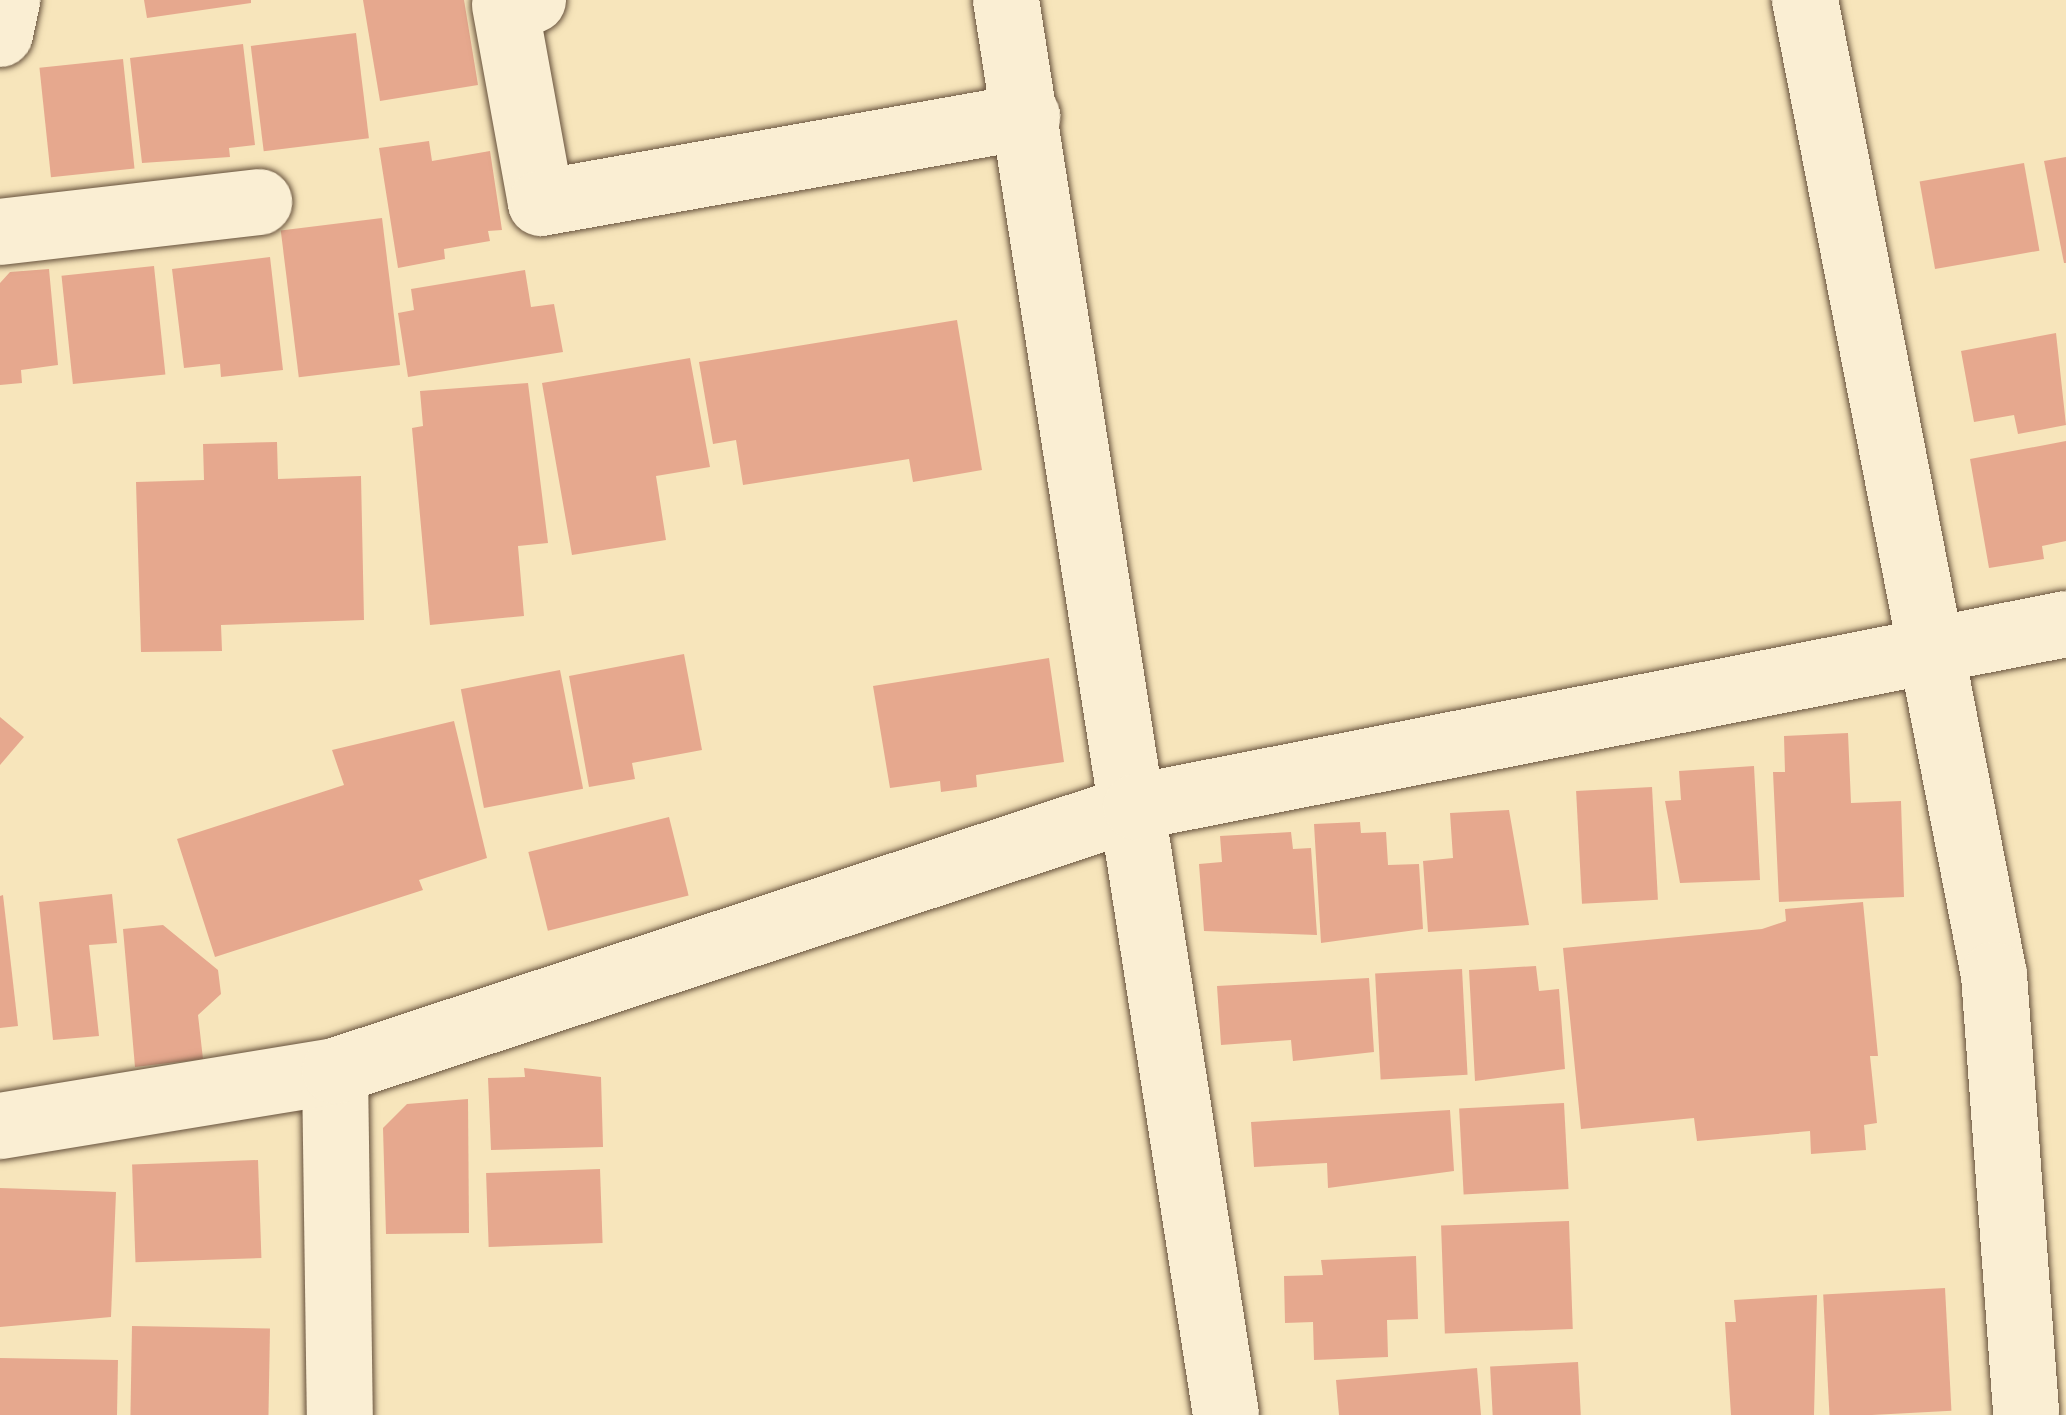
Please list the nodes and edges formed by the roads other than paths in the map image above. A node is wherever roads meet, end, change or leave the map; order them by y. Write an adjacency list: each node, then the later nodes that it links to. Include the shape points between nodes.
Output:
1 (8, 0): 5 (street)
2 (533, 0): 6 (street, via 505,5 541,203)
3 (1006, 0): 6 (street)
4 (1805, 0): 10 (street)
5 (0, 34)
6 (1028, 116): 11 (street)
7 (259, 202): 8 (street)
8 (0, 232)
9 (2066, 624): 10 (street)
10 (1938, 648): 11 (street); 16 (street, via 1994,975)
11 (1136, 807): 12 (street); 15 (street)
12 (335, 1071): 13 (street); 14 (street)
13 (0, 1126)
14 (340, 1415)
15 (1226, 1415)
16 (2026, 1415)

